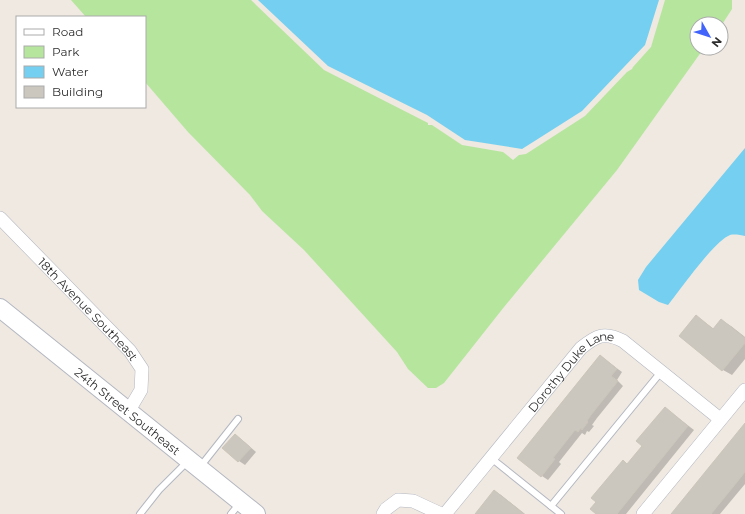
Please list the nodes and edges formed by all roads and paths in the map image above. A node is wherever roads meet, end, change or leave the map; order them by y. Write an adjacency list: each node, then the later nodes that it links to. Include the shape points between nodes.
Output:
1 (0, 218): 5 (street, 18th Avenue Southeast, via 134,357 142,370 141,390)
2 (0, 308): 5 (street, 24th Street Southeast)
3 (661, 372): 7 (street, Dorothy Duke Lane); 8 (street, Dorothy Duke Lane, via 615,337 598,337 581,348); 10 (lane)
4 (745, 390): 7 (street)
5 (128, 412): 9 (street, 24th Street Southeast)
6 (238, 419): 9 (lane)
7 (720, 420): 18 (street)
8 (491, 458): 10 (lane); 16 (street, Dorothy Duke Lane)
9 (194, 464): 11 (street, 24th Street Southeast); 12 (lane, via 159,490)
10 (551, 506): 17 (lane)
11 (236, 508): 13 (street, 24th Street Southeast)
12 (140, 514)
13 (256, 514)
14 (382, 514): 15 (street, via 398,500 413,501)
15 (441, 514)
16 (445, 514)
17 (561, 514)
18 (643, 514)

